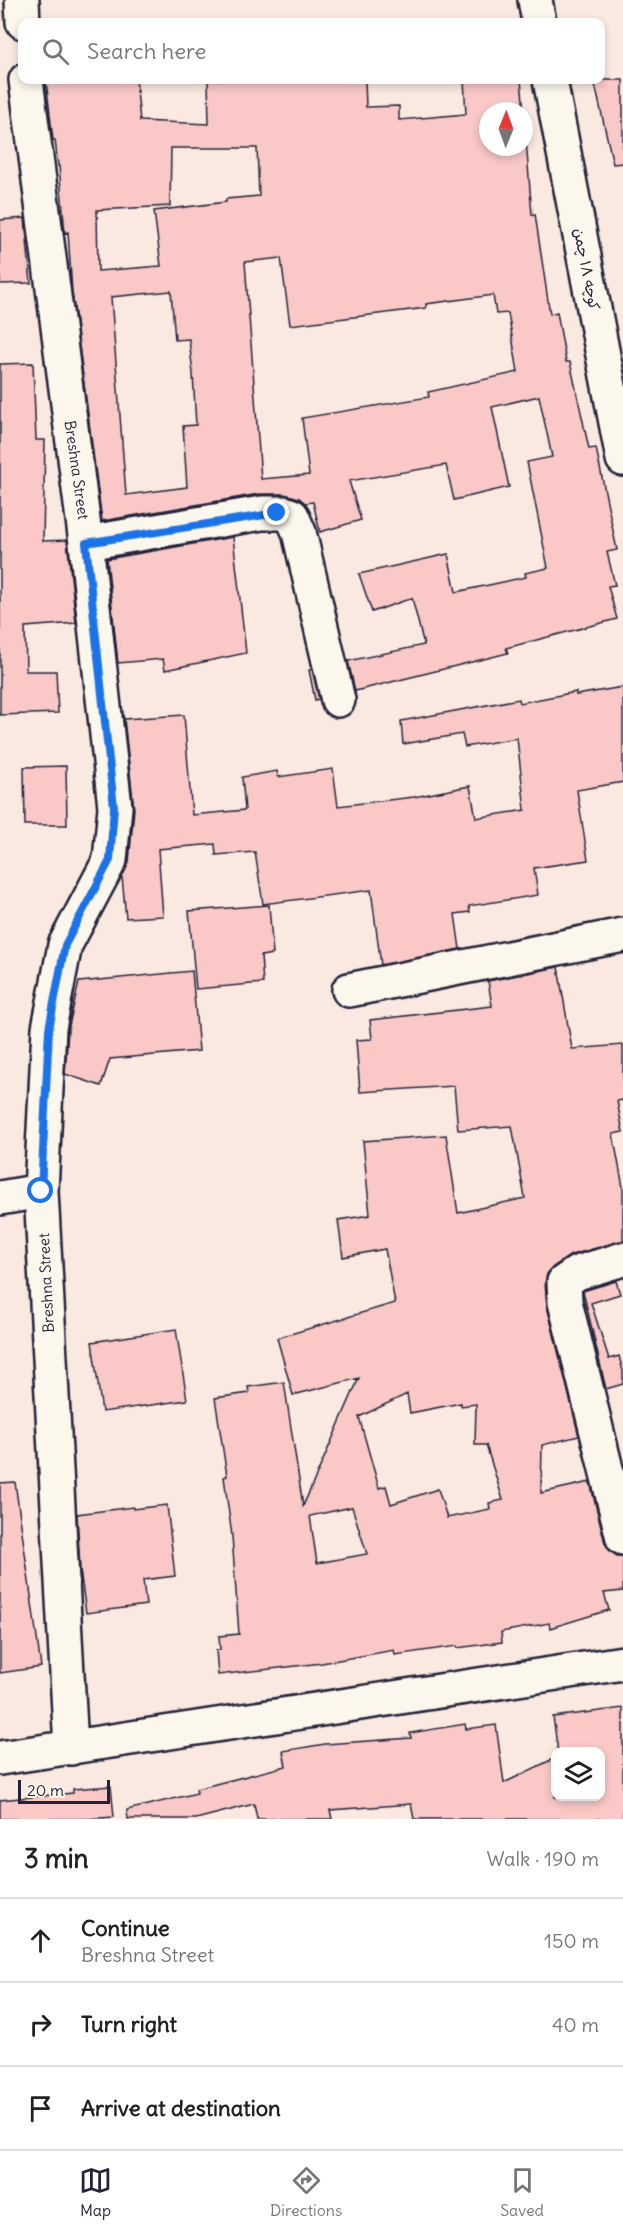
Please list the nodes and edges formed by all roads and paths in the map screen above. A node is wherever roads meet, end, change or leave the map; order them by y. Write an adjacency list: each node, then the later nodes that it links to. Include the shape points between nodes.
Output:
1 (22, 0): 3 (street)
2 (535, 0): 4 (street)
3 (23, 18)
4 (538, 18)
5 (27, 84): 9 (street, Breshna Street)
6 (551, 84): 7 (street, كوچه ١٨ چمن)
7 (610, 322): 8 (street, كوچه ١٨ چمن)
8 (623, 459)
9 (86, 543): 10 (street, via 262,513 292,516); 13 (street, Breshna Street, via 114,807 110,860 65,945 49,1029)
10 (338, 700)
11 (623, 935): 12 (street)
12 (349, 990)
13 (41, 1191): 14 (street); 18 (street, Breshna Street)
14 (0, 1198)
15 (623, 1259): 16 (street, via 577,1273 564,1282 565,1302)
16 (623, 1538)
17 (623, 1663): 18 (street)
18 (71, 1748): 19 (street)
19 (0, 1758)

